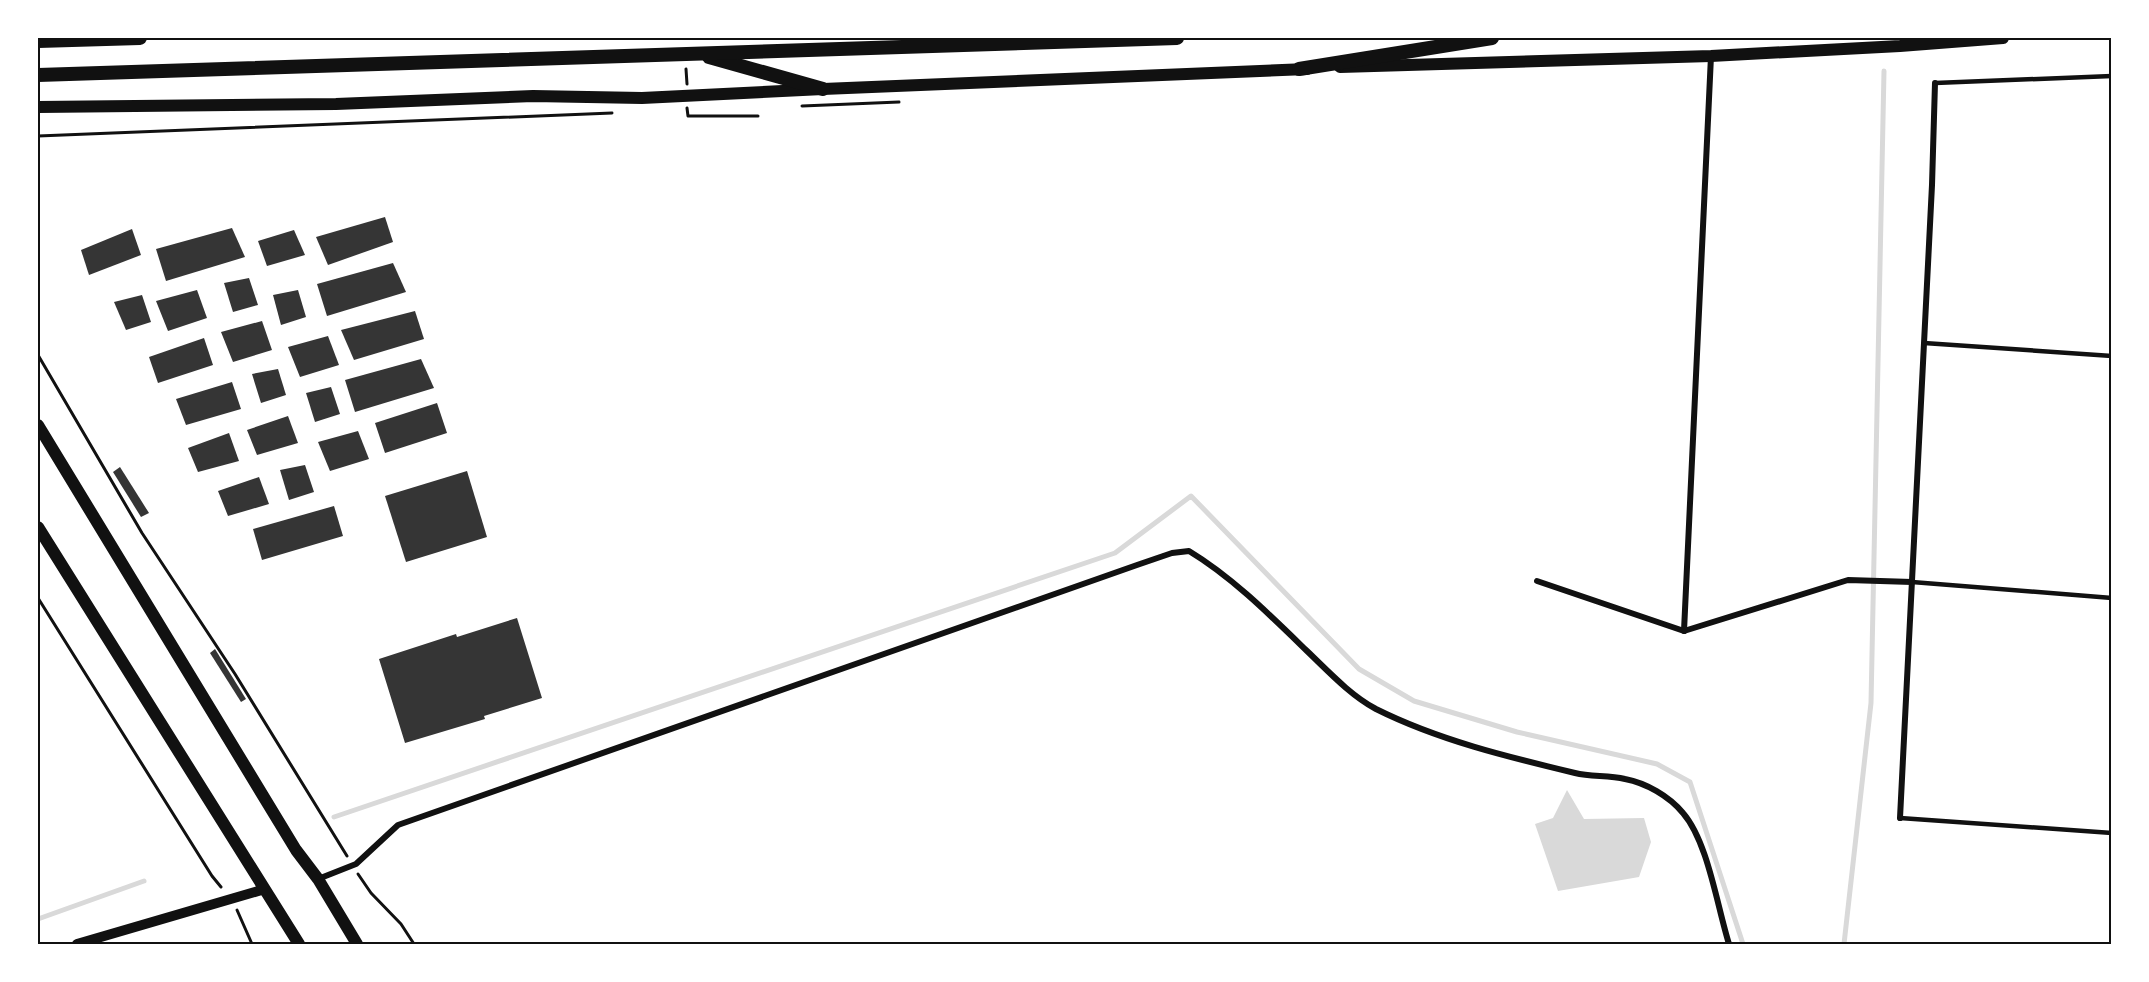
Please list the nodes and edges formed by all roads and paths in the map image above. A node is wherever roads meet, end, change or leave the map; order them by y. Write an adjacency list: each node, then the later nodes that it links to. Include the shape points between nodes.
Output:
1 (140, 38): 5 (highway)
2 (1178, 38): 7 (highway)
3 (1492, 38): 8 (highway)
4 (2003, 38): 6 (main road)
5 (38, 41)
6 (1711, 56): 8 (main road); 32 (street)
7 (691, 57): 9 (highway); 12 (highway); 13 (path)
8 (1299, 69): 12 (main road)
9 (38, 75)
10 (2112, 76): 11 (lane)
11 (1935, 83): 23 (street)
12 (823, 88): 17 (main road, via 642,98 533,96 336,104)
13 (687, 94)
14 (899, 102): 16 (path)
15 (687, 105): 21 (path, via 688,117)
16 (791, 106)
17 (38, 107)
18 (696, 110): 19 (path)
19 (684, 111)
20 (612, 113): 22 (path)
21 (758, 116)
22 (38, 136)
23 (1924, 342): 25 (lane); 29 (street)
24 (38, 355): 35 (path, via 110,480)
25 (2112, 356)
26 (38, 425): 36 (main road, via 296,850)
27 (38, 527): 37 (main road)
28 (1537, 581): 32 (street)
29 (1912, 582): 31 (lane); 32 (street, via 1848,580); 33 (street)
30 (38, 598): 38 (path, via 212,876)
31 (2112, 598)
32 (1684, 631)
33 (1900, 818): 34 (lane)
34 (2112, 833)
35 (341, 847)
36 (318, 879): 44 (main road); 46 (street, via 356,864 398,825 1137,564 1189,551 1206,561 1342,685 1374,708 1447,739 1578,774 1626,779 1666,797 1683,813 1700,839)
37 (265, 889): 41 (street); 43 (main road)
38 (226, 892)
39 (371, 893): 45 (path, via 401,924)
40 (236, 907): 42 (path)
41 (77, 945)
42 (252, 945)
43 (299, 945)
44 (357, 945)
45 (414, 945)
46 (1729, 945)

